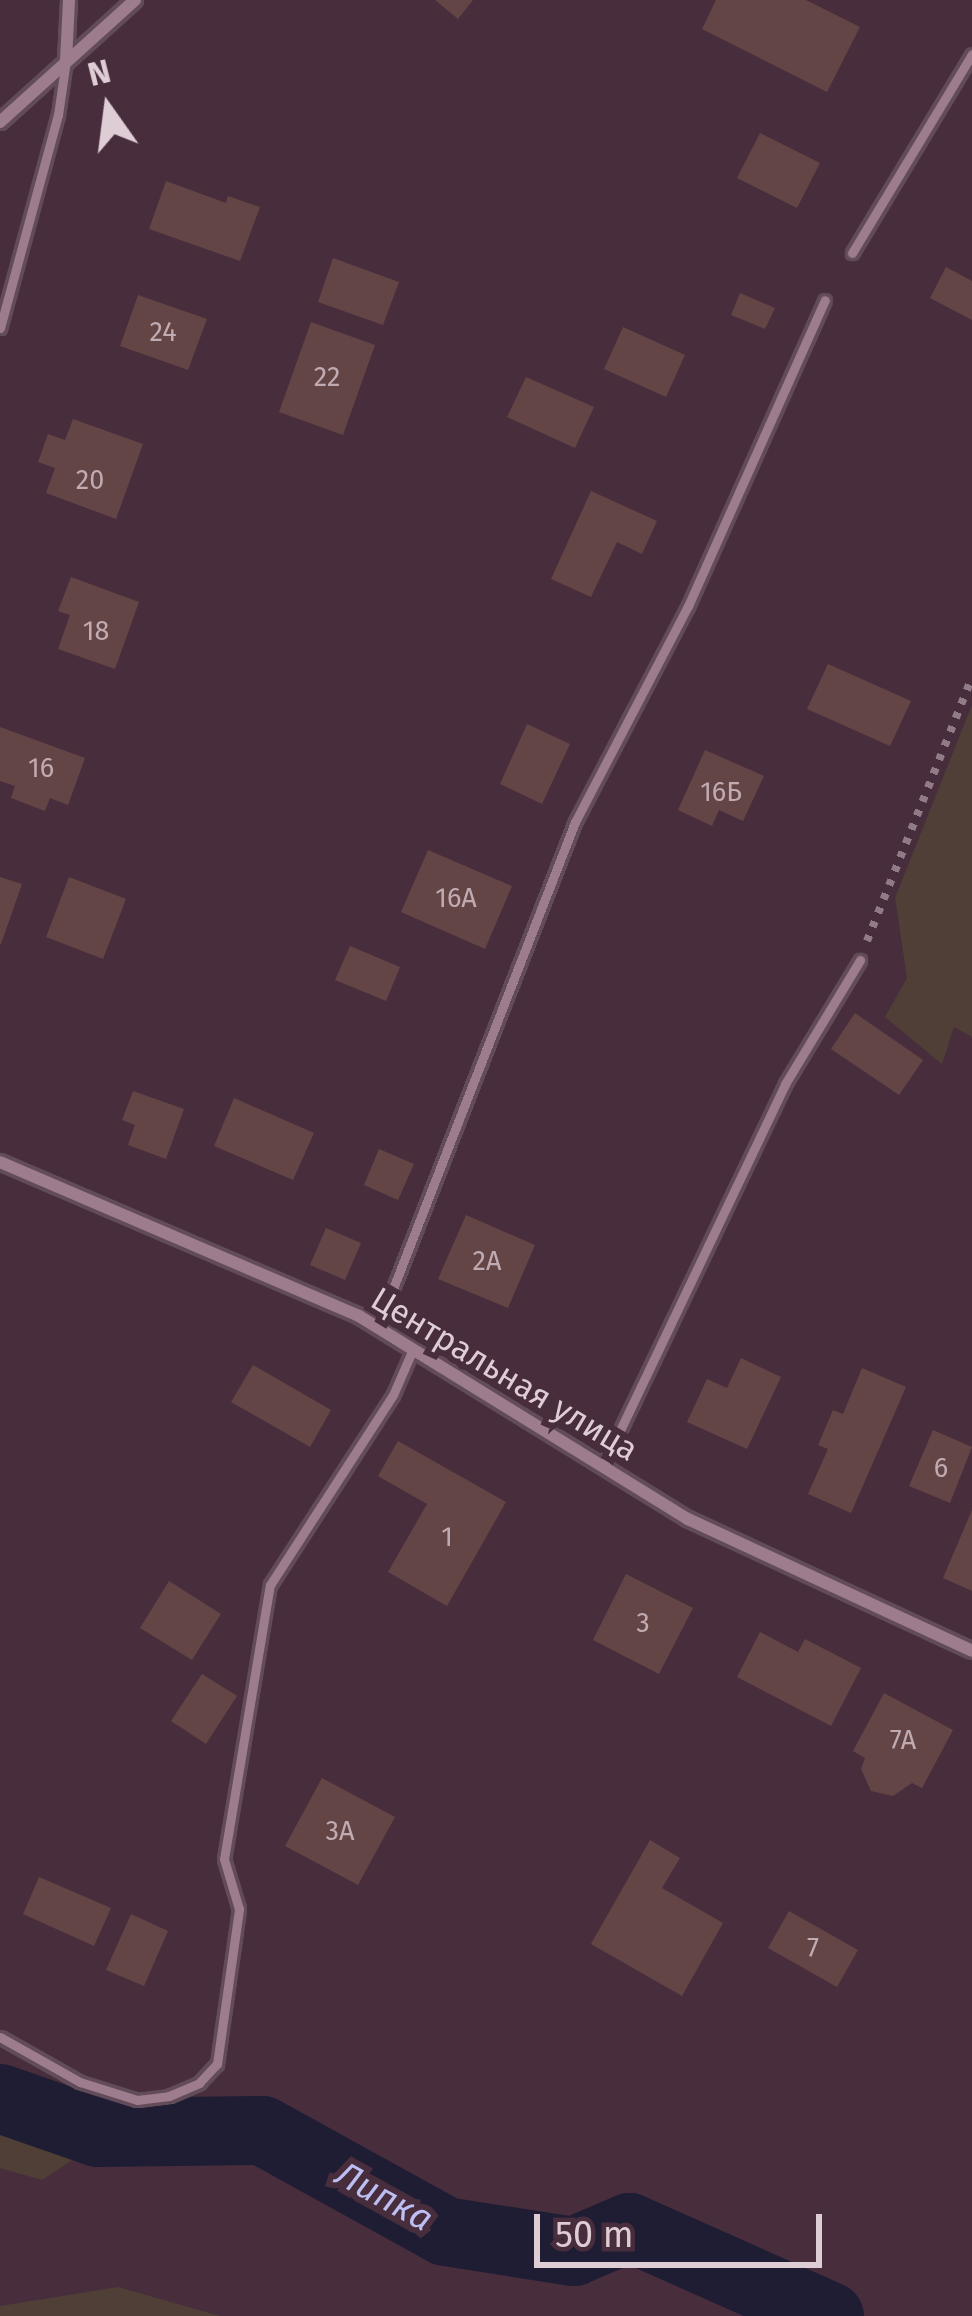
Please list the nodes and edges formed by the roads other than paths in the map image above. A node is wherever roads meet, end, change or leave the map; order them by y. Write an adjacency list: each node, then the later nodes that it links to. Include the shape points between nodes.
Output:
1 (69, 0): 4 (street)
2 (136, 0): 4 (street)
3 (972, 55): 6 (lane)
4 (66, 60): 5 (street); 8 (lane)
5 (0, 122)
6 (852, 253)
7 (825, 300): 11 (lane, via 688,606 575,822)
8 (0, 328)
9 (860, 959): 13 (lane, via 785,1084)
10 (0, 1162): 11 (street, Центральная улица)
11 (378, 1327): 12 (street, Центральная улица)
12 (413, 1349): 13 (street, Центральная улица); 15 (lane, via 393,1395 270,1586 224,1859 239,1909 217,2064 199,2083 137,2100 80,2082)
13 (603, 1466): 14 (street, Центральная улица, via 688,1519)
14 (972, 1651)
15 (0, 2037)

